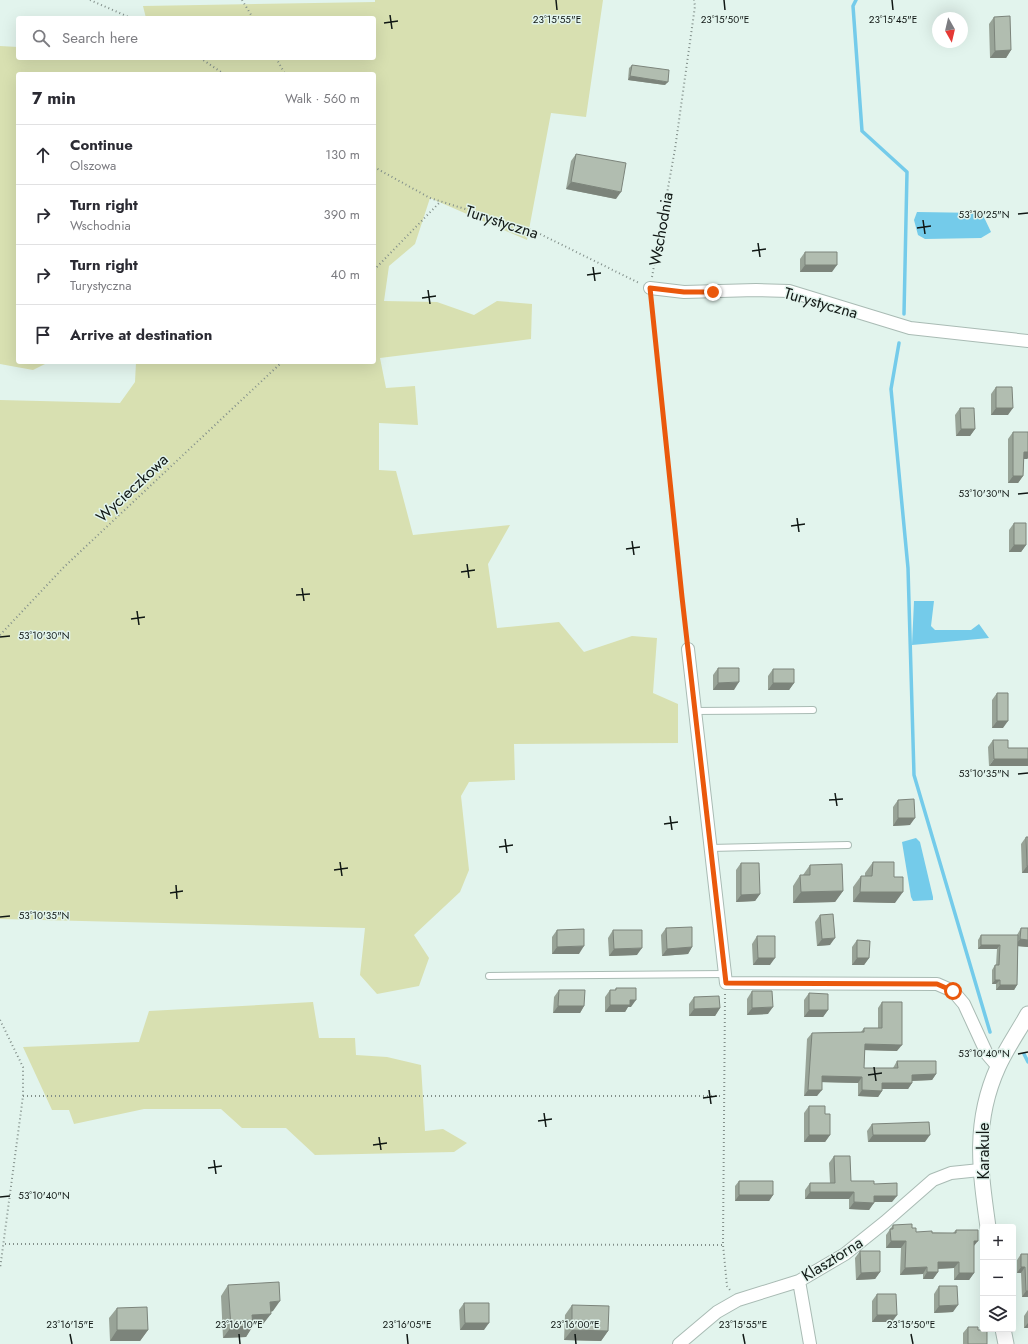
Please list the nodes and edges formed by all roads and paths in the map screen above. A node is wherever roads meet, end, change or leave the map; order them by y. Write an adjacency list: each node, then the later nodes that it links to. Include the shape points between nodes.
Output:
1 (90, 0): 4 (path)
2 (242, 0): 5 (path)
3 (694, 0): 13 (path, Wschodnia, via 675,150)
4 (126, 16)
5 (251, 16)
6 (203, 60): 8 (path)
7 (277, 60): 9 (path)
8 (221, 72)
9 (284, 72)
10 (376, 168): 11 (path, Turystyczna)
11 (440, 202): 12 (path); 13 (path, Turystyczna, via 532,230)
12 (376, 268)
13 (650, 288): 14 (street, Turystyczna, via 684,292 789,291 910,328); 17 (path, Wschodnia)
14 (1028, 341)
15 (280, 364): 16 (path, Wycieczkowa, via 64,567)
16 (0, 635)
17 (688, 649): 19 (street)
18 (814, 710): 19 (lane)
19 (695, 711): 21 (street)
20 (848, 845): 21 (lane)
21 (710, 848): 23 (street)
22 (489, 976): 23 (lane)
23 (725, 978): 26 (street, via 937,984 953,991 964,1004 987,1054); 28 (path)
24 (0, 1020): 27 (path, via 23,1067)
25 (1026, 1021): 26 (street, Karakule)
26 (998, 1067): 29 (street, Karakule, via 986,1098 980,1130)
27 (23, 1096): 28 (path); 31 (path)
28 (723, 1096): 32 (path)
29 (980, 1170): 30 (street, Karakule); 34 (street, Klasztorna, via 952,1173 933,1180 845,1254)
30 (988, 1224)
31 (4, 1244): 32 (path); 33 (path)
32 (723, 1244): 35 (path, via 727,1286)
33 (0, 1268)
34 (798, 1281): 35 (street, Klasztorna); 38 (street)
35 (738, 1300): 37 (street, Klasztorna, via 717,1312)
36 (1004, 1332): 39 (street)
37 (679, 1344)
38 (810, 1344)
39 (1006, 1344)

